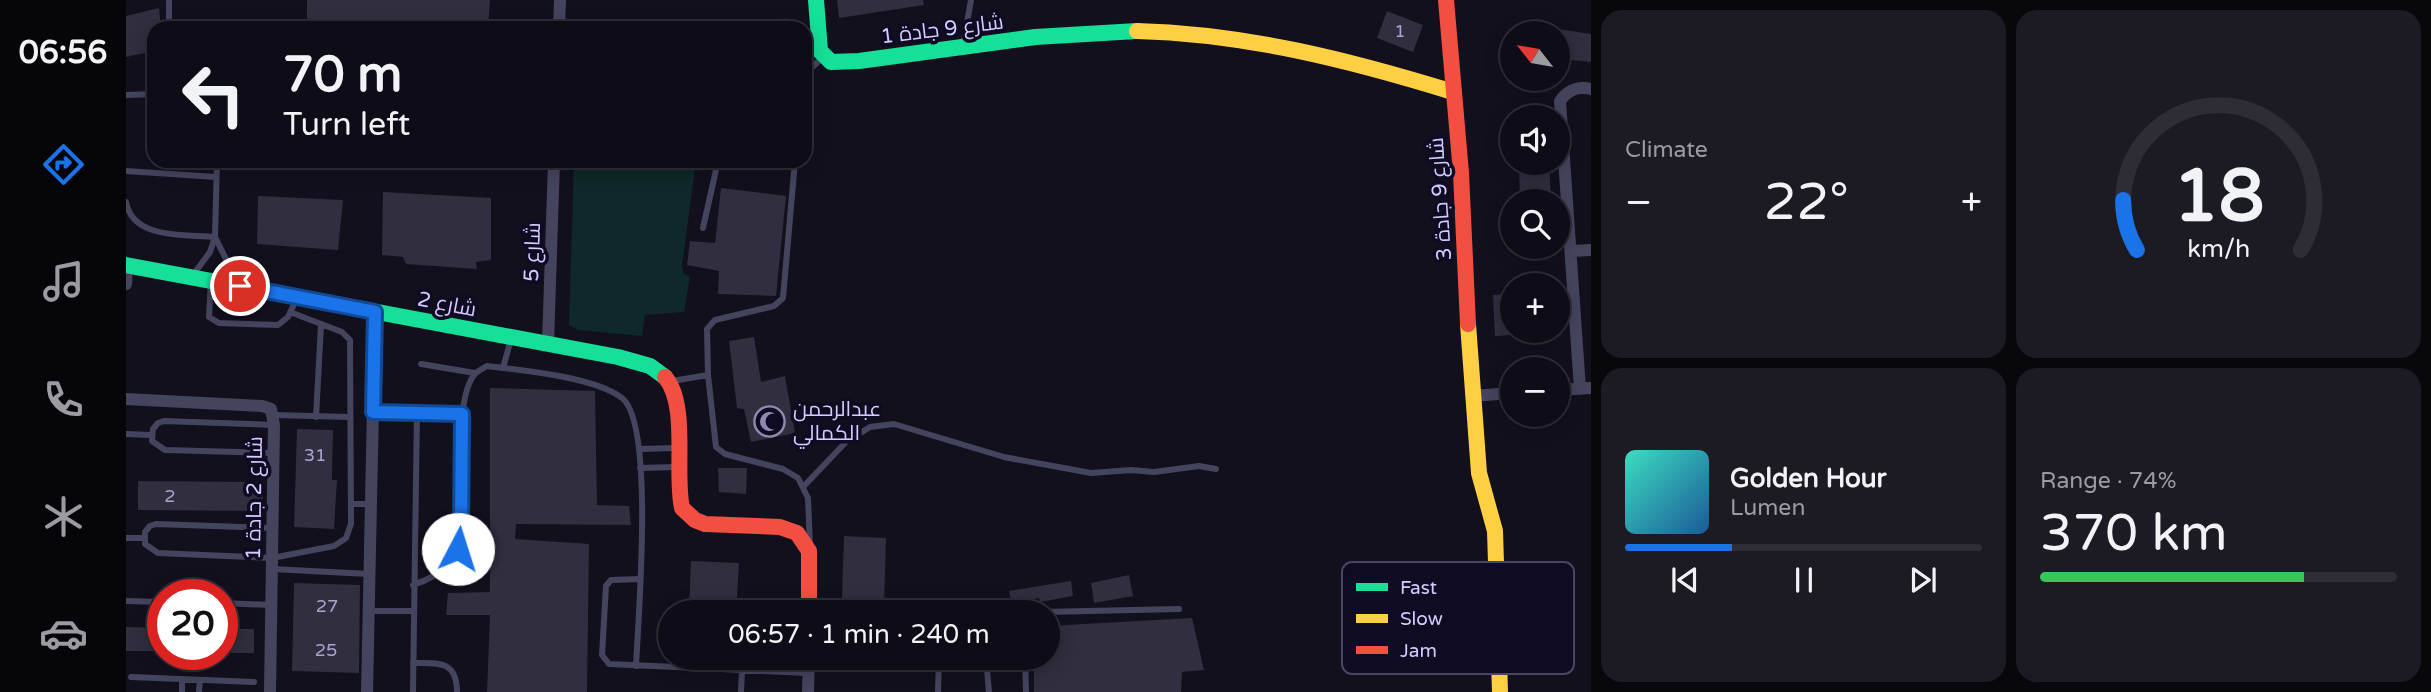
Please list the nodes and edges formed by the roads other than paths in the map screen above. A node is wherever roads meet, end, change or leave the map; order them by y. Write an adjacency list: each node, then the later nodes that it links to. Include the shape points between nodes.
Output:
1 (169, 0): 6 (lane)
2 (560, 0): 7 (street)
3 (816, 0): 9 (street)
4 (971, 0): 8 (lane)
5 (1446, 0): 12 (street, شارع 9 جادة 3)
6 (169, 21)
7 (559, 21)
8 (962, 47): 9 (street, شارع 9 جادة 1, via 836,63); 12 (street, شارع 9 جادة 1, via 1122,31 1241,37 1357,62)
9 (823, 57): 10 (lane)
10 (812, 67)
11 (1591, 89): 25 (street, via 1567,91 1560,101)
12 (1453, 92): 43 (street, شارع 9 جادة 3)
13 (147, 94): 14 (lane)
14 (126, 96)
15 (217, 168): 20 (lane)
16 (555, 168): 35 (street, شارع 5)
17 (716, 168): 22 (lane)
18 (794, 168): 39 (lane, via 783,298 774,306 709,324)
19 (126, 171): 20 (lane)
20 (216, 177): 23 (lane)
21 (126, 202): 23 (lane, via 134,221 145,229)
22 (703, 228)
23 (215, 237): 27 (lane); 30 (lane)
24 (1591, 250): 25 (street)
25 (1572, 251): 41 (street)
26 (126, 265): 27 (street, شارع 2); 29 (street)
27 (191, 277): 28 (street, شارع 2)
28 (211, 281): 30 (street, شارع 2); 31 (lane, via 208,311 213,321 278,325)
29 (126, 284)
30 (240, 286): 31 (street, شارع 2)
31 (293, 305): 32 (street, شارع 2); 33 (lane)
32 (375, 312): 34 (street, شارع 2); 45 (street)
33 (321, 325): 48 (lane); 49 (lane, via 350,340)
34 (512, 337): 35 (street, شارع 2); 37 (lane)
35 (548, 344): 40 (street, شارع 2, via 652,366)
36 (421, 364): 38 (lane)
37 (503, 368): 38 (lane, via 487,366); 54 (lane, via 584,382 623,398 636,423)
38 (475, 373): 47 (lane)
39 (708, 375): 40 (lane); 59 (lane, via 714,441 719,450 783,468)
40 (669, 381): 53 (street, via 676,400)
41 (1585, 388)
42 (1500, 394): 43 (street)
43 (1472, 396): 66 (street, شارع 9 جادة 3, via 1479,473 1495,531)
44 (126, 399): 50 (street, شارع 2 جادة 1, via 262,405 271,409)
45 (373, 412): 46 (lane); 60 (street)
46 (416, 412): 47 (lane); 70 (lane)
47 (462, 414): 70 (lane, via 458,549 440,572)
48 (316, 417): 49 (lane); 50 (lane)
49 (350, 417): 61 (lane)
50 (274, 420): 52 (lane, via 164,421); 55 (street, شارع 2 جادة 1)
51 (126, 434): 52 (lane)
52 (151, 435): 55 (lane, via 165,450)
53 (677, 448): 54 (lane); 56 (street)
54 (639, 449): 57 (lane)
55 (274, 453): 62 (street, شارع 2 جادة 1)
56 (678, 467): 57 (lane); 65 (street, via 680,503 695,520 793,530)
57 (640, 468): 69 (lane)
58 (1216, 469): 59 (lane, via 1199,466 1091,473 1004,457 894,424 870,427 846,442)
59 (804, 486): 65 (lane)
60 (370, 503): 61 (lane); 68 (street)
61 (351, 504): 67 (lane, via 349,532 341,542)
62 (272, 528): 64 (lane, via 156,524); 67 (street, شارع 2 جادة 1)
63 (126, 538): 64 (lane)
64 (144, 538): 67 (lane, via 158,553)
65 (810, 551): 71 (street)
66 (1496, 562)
67 (272, 564): 68 (lane); 75 (street, شارع 2 جادة 1)
68 (369, 574): 77 (street)
69 (640, 579): 81 (lane); 81 (lane, via 608,583 601,655 609,664)
70 (413, 585): 78 (lane)
71 (809, 600)
72 (126, 601): 73 (lane)
73 (147, 602)
74 (238, 604): 75 (lane)
75 (271, 605): 94 (street, شارع 2 جادة 1)
76 (1179, 609): 79 (lane)
77 (368, 611): 78 (lane); 95 (street)
78 (414, 611): 80 (lane)
79 (1060, 612)
80 (413, 663): 96 (lane); 97 (lane, via 436,663 451,669)
81 (636, 666): 85 (lane)
82 (939, 670): 100 (lane)
83 (987, 670): 101 (lane)
84 (1025, 670): 102 (lane)
85 (742, 671): 86 (lane); 98 (lane)
86 (808, 673): 99 (street)
87 (1499, 674): 103 (street, شارع 9 جادة 3)
88 (131, 677): 89 (lane)
89 (181, 679): 90 (lane); 92 (lane)
90 (200, 680): 91 (lane); 93 (lane)
91 (254, 682)
92 (182, 692)
93 (199, 692)
94 (270, 692)
95 (367, 692)
96 (412, 692)
97 (457, 692)
98 (741, 692)
99 (808, 692)
100 (938, 692)
101 (989, 692)
102 (1026, 692)
103 (1500, 692)

